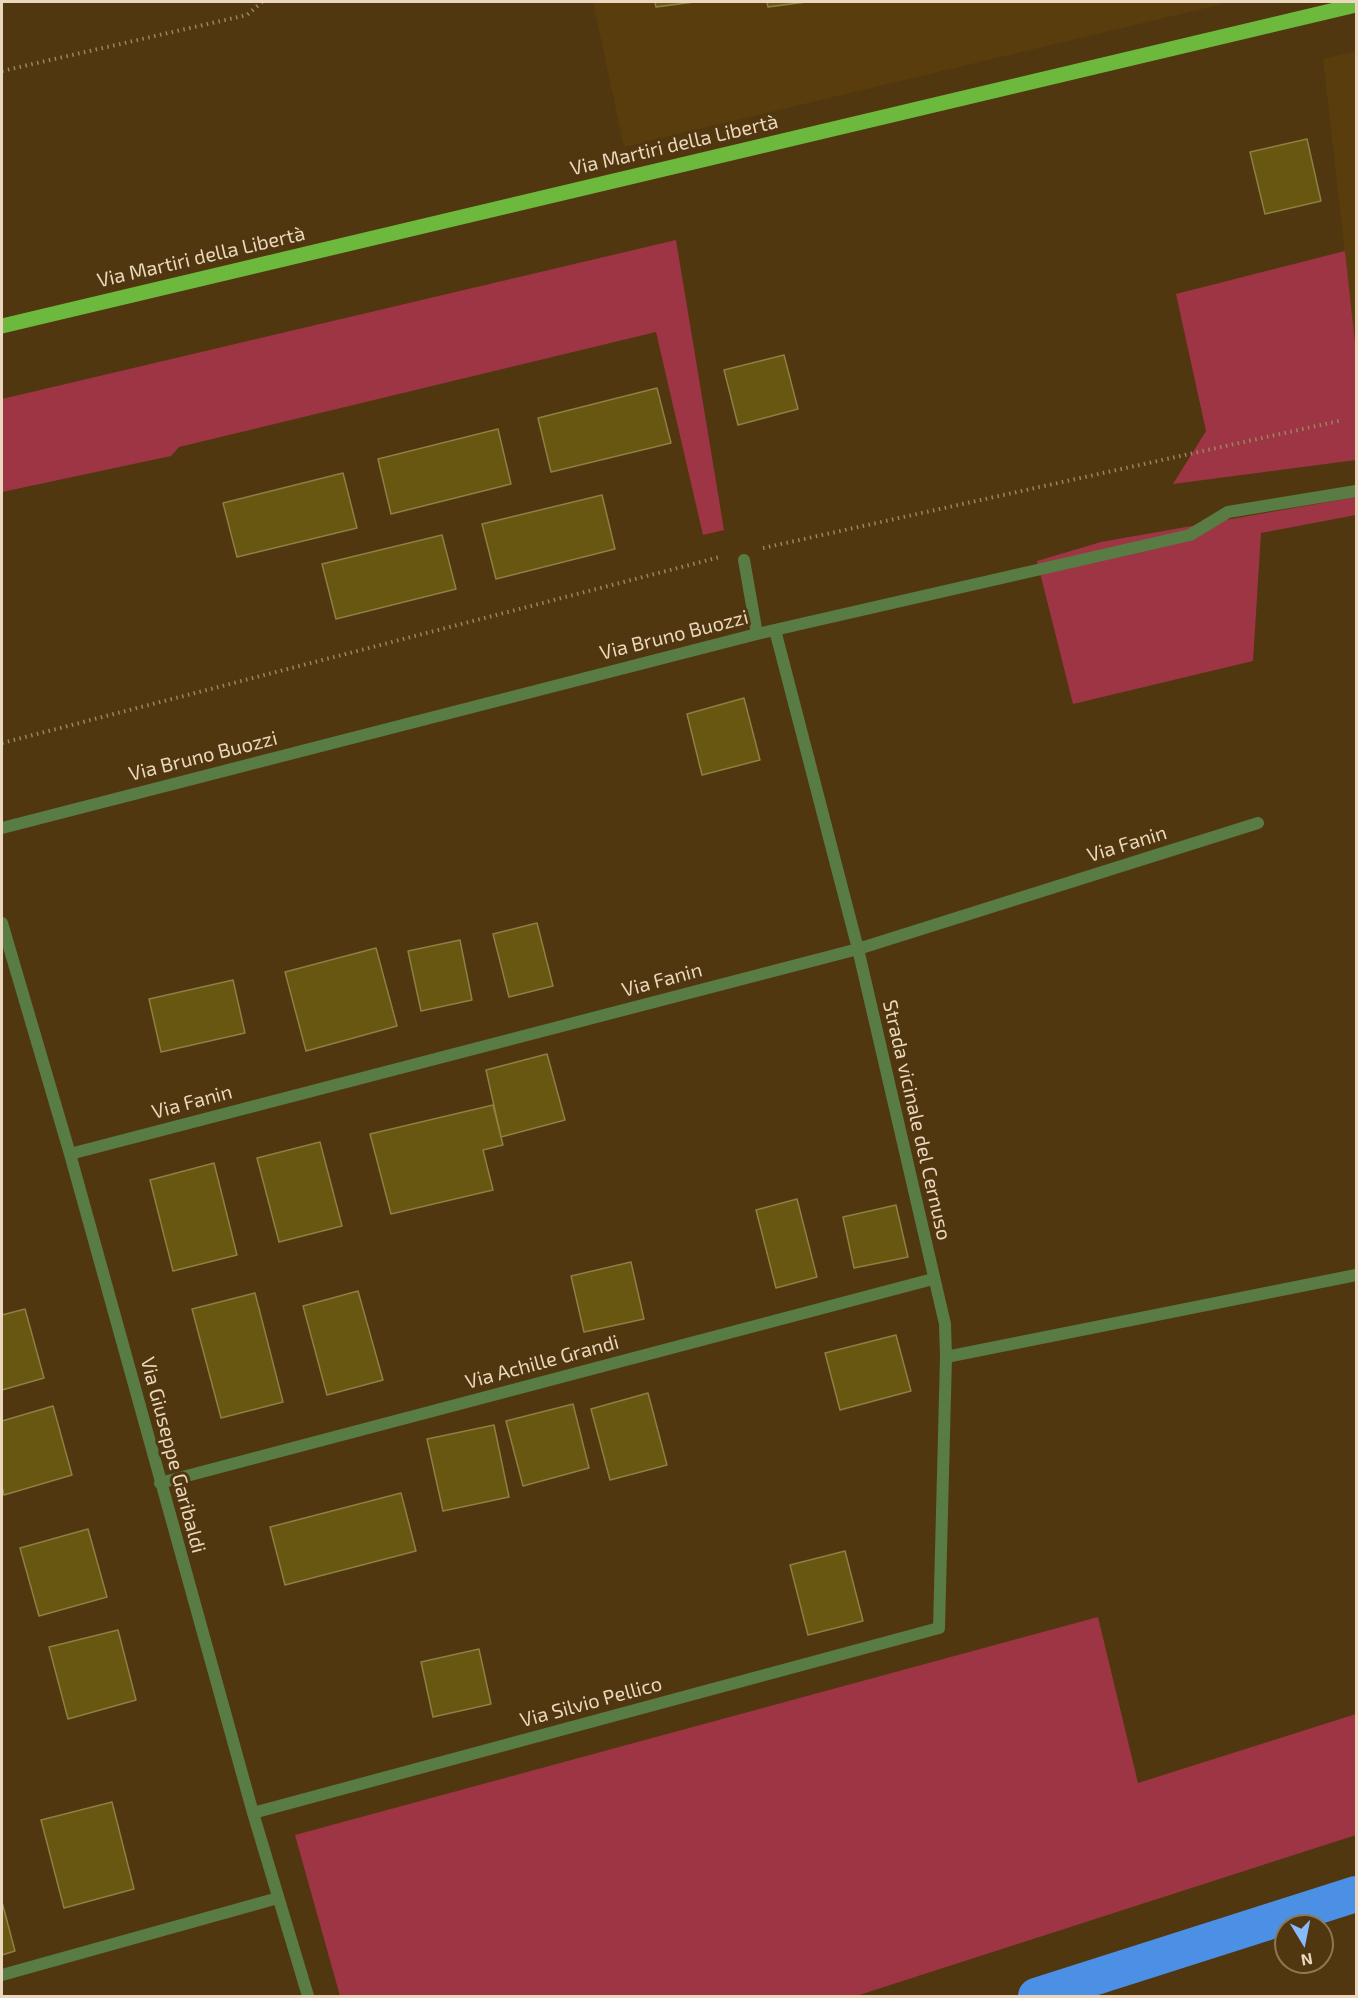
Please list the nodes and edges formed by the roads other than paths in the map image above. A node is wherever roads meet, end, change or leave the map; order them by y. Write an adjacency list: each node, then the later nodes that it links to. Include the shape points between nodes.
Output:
1 (1356, 5): 2 (main road, Via Martiri della Libertà)
2 (2, 326)
3 (1356, 491): 5 (street, Via Bruno Buozzi, via 1228,512 1190,535)
4 (744, 560): 6 (street)
5 (775, 630): 6 (street, Via Bruno Buozzi); 10 (street, Strada vicinale del Cernuso)
6 (757, 634): 8 (street, Via Bruno Buozzi)
7 (1258, 823): 10 (street, Via Fanin)
8 (2, 828)
9 (2, 923): 11 (street, Via Giuseppe Garibaldi)
10 (858, 949): 11 (street, Via Fanin); 13 (street, Strada vicinale del Cernuso)
11 (70, 1154): 15 (street, Via Giuseppe Garibaldi)
12 (1356, 1275): 14 (street)
13 (933, 1279): 14 (street, Strada vicinale del Cernuso, via 945,1324); 15 (street, Via Achille Grandi)
14 (946, 1357): 16 (street, Strada vicinale del Cernuso)
15 (160, 1483): 17 (street, Via Giuseppe Garibaldi)
16 (939, 1628): 17 (street, Via Silvio Pellico)
17 (253, 1813): 18 (street, Via Giuseppe Garibaldi)
18 (278, 1898): 19 (street); 20 (street, Via Giuseppe Garibaldi)
19 (2, 1975)
20 (308, 1996)

